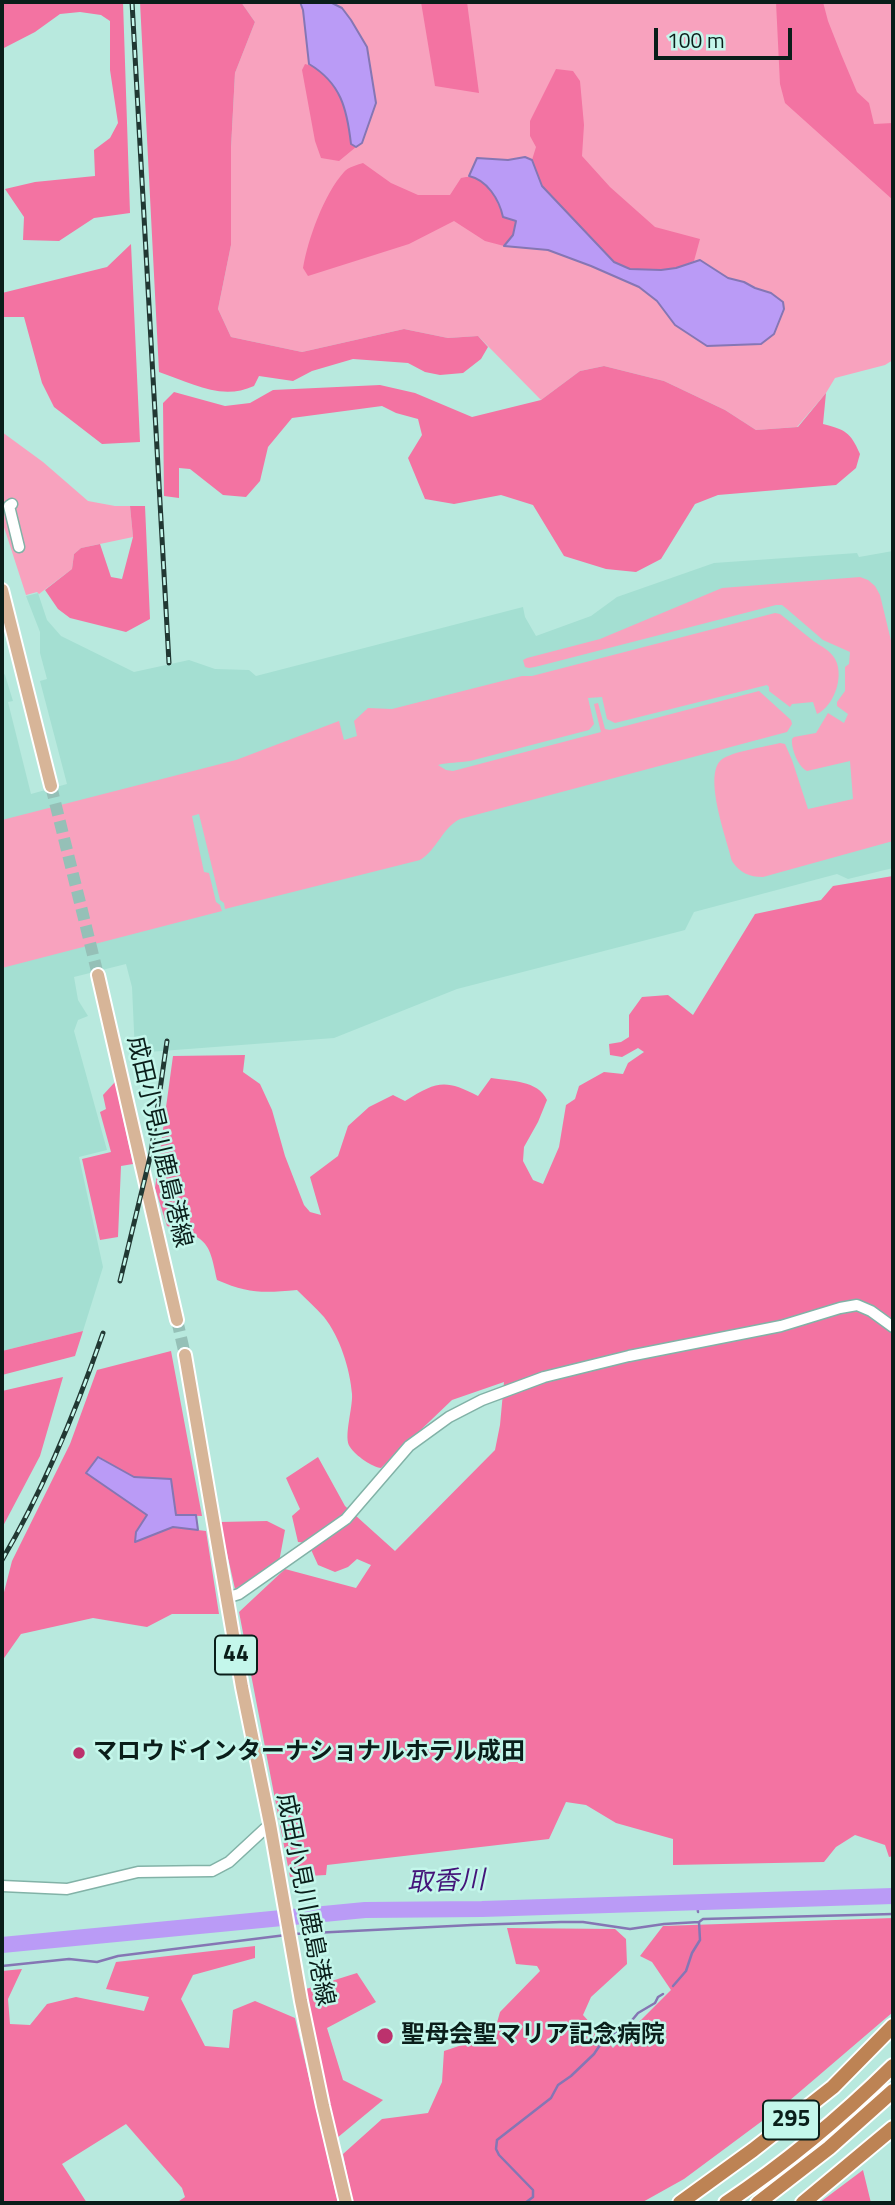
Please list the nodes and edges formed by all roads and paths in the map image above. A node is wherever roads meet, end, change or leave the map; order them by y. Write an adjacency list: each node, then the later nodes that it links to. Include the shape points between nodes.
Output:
1 (12, 504): 2 (street)
2 (19, 547)
3 (2, 590): 4 (main road)
4 (51, 786)
5 (98, 975): 6 (main road, 成田小見川鹿島港線)
6 (177, 1320)
7 (893, 1327): 9 (street, via 857,1305 839,1308 781,1326 544,1377 482,1400 409,1446 346,1519 239,1594)
8 (185, 1355): 9 (main road, 成田小見川鹿島港線 / 44)
9 (226, 1598): 10 (main road, 成田小見川鹿島港線 / 44)
10 (270, 1824): 11 (street, via 229,1862 212,1871 138,1872 67,1889); 16 (main road, 成田小見川鹿島港線 / 44, via 301,2001)
11 (2, 1886)
12 (893, 2026): 17 (highway, 295, via 833,2087)
13 (893, 2066): 18 (highway, via 818,2134)
14 (893, 2091): 19 (highway)
15 (893, 2128): 20 (highway)
16 (346, 2203)
17 (680, 2203)
18 (726, 2203)
19 (758, 2203)
20 (803, 2203)

